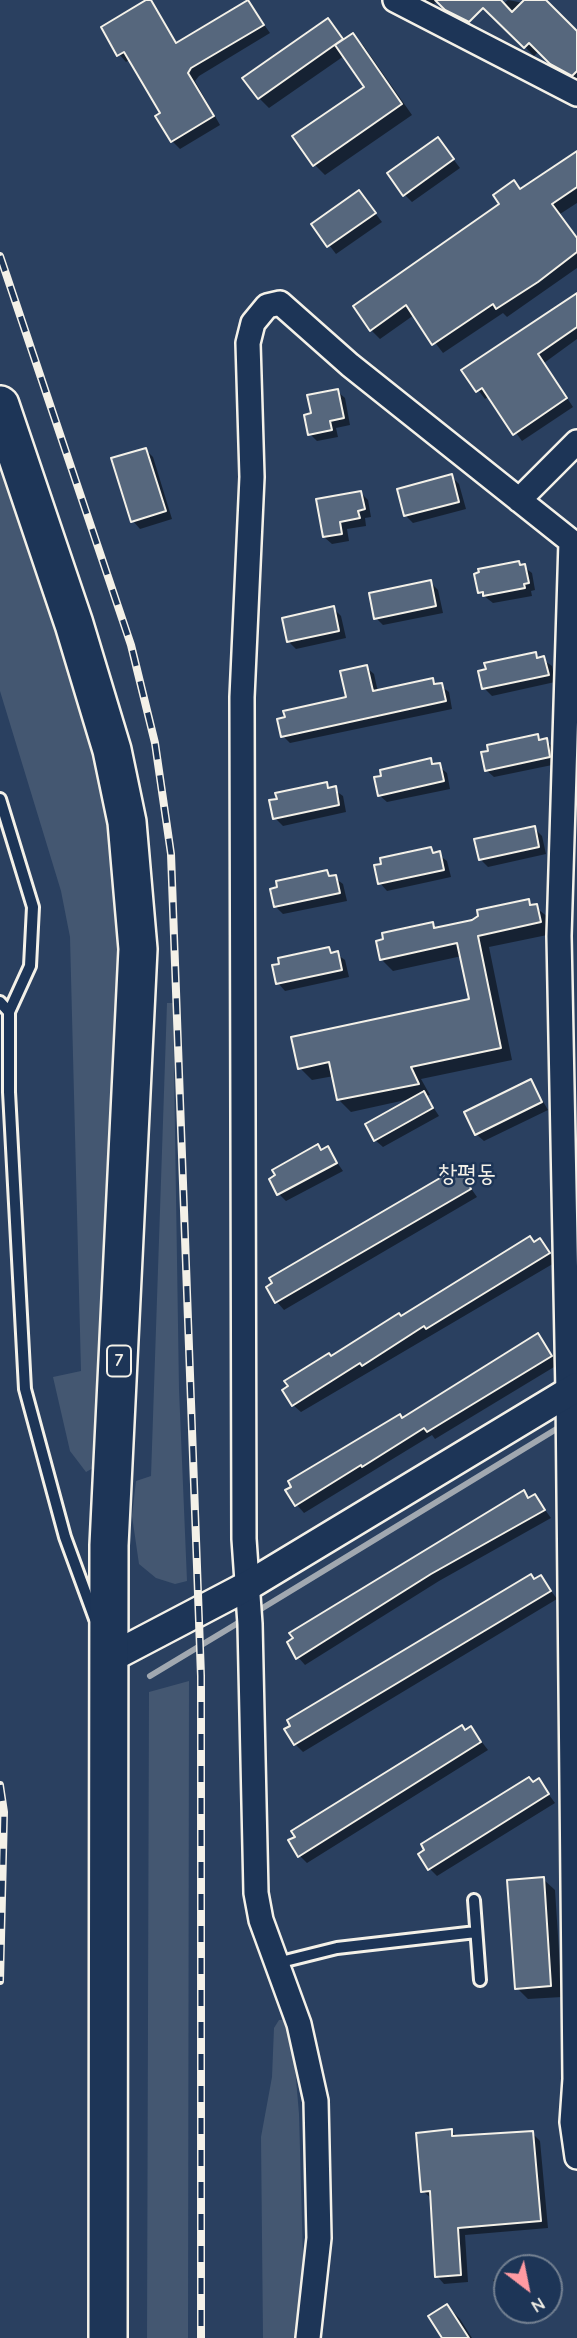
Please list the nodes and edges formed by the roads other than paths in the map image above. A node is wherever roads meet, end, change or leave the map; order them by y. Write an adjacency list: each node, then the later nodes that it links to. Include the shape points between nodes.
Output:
1 (395, 0): 2 (street)
2 (577, 94)
3 (0, 405): 13 (highway, 7, via 112,750 135,894 138,949 109,1545)
4 (577, 442): 5 (street)
5 (519, 500): 6 (street); 12 (street, via 281,303 267,306 253,323 248,343 252,477 242,697 244,1539)
6 (574, 543): 10 (street, via 559,936)
7 (0, 799): 9 (lane, via 33,907 30,966)
8 (0, 1002): 9 (lane)
9 (9, 1012): 13 (lane, via 25,1389 65,1537)
10 (570, 1408): 11 (street); 12 (street)
11 (573, 1601): 18 (street, via 572,2122)
12 (249, 1606): 13 (street); 16 (street, via 256,1893)
13 (110, 1658): 19 (highway, 7)
14 (474, 1900): 15 (lane)
15 (476, 1932): 16 (lane, via 337,1948); 17 (lane)
16 (277, 1963): 20 (street, via 299,2024 316,2101 319,2238)
17 (480, 1980)
18 (577, 2157)
19 (108, 2338)
20 (308, 2338)

